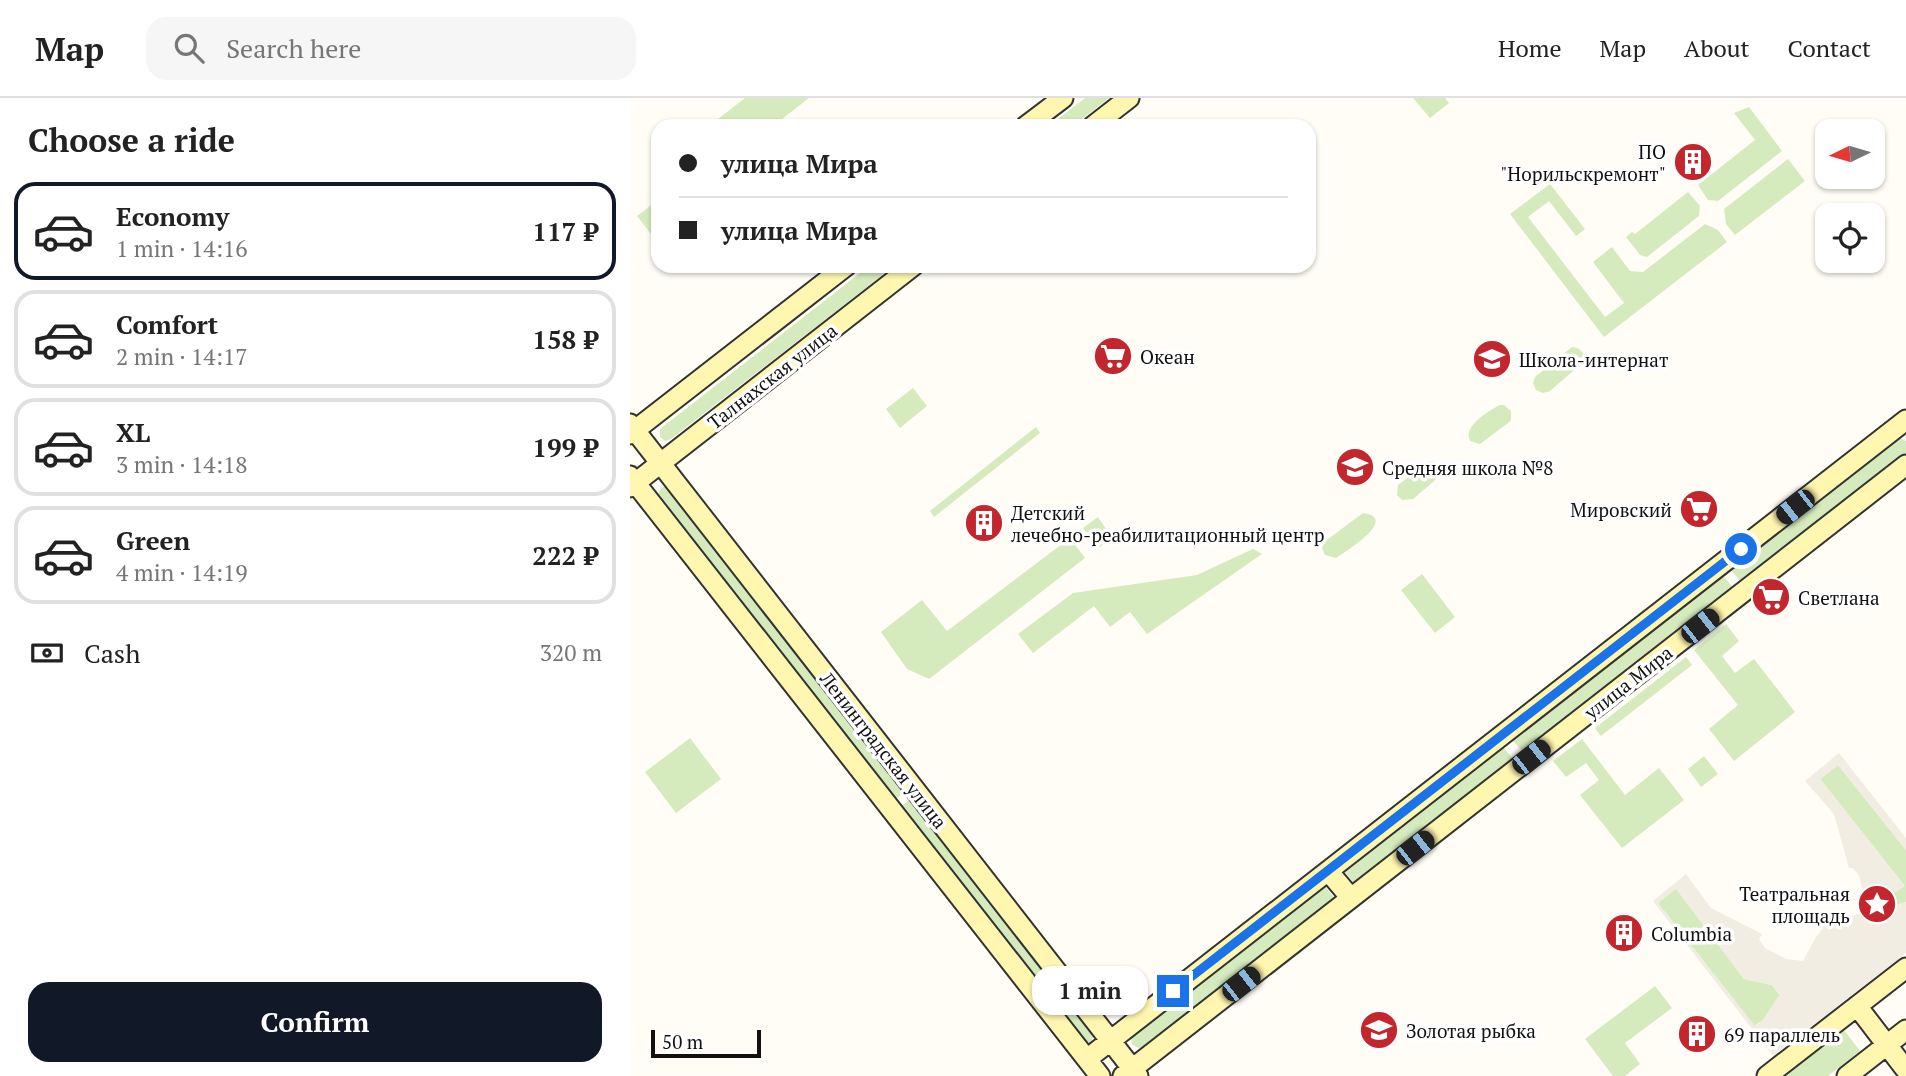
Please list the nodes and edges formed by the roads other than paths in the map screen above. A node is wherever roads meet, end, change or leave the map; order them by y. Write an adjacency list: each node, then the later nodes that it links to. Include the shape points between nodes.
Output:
1 (1063, 98): 3 (street)
2 (1129, 98): 4 (street)
3 (1035, 119)
4 (1102, 119)
5 (837, 273): 8 (street)
6 (905, 273): 9 (street, Талнахская улица)
7 (1905, 422): 12 (street, улица Мира)
8 (632, 429): 9 (street, Ленинградская улица)
9 (660, 463): 11 (street, Талнахская улица); 17 (street, Ленинградская улица)
10 (1906, 465): 13 (street, улица Мира)
11 (632, 482): 19 (street, Ленинградская улица)
12 (1328, 871): 13 (street); 17 (street, улица Мира)
13 (1351, 898): 21 (street, улица Мира)
14 (1902, 978): 15 (street)
15 (1857, 1006): 18 (street); 23 (street)
16 (1906, 1030): 18 (street)
17 (1110, 1040): 19 (street, улица Мира); 21 (street, Ленинградская улица)
18 (1887, 1045): 20 (street); 24 (street)
19 (1087, 1059): 22 (street, Ленинградская улица)
20 (1906, 1070)
21 (1131, 1074)
22 (1100, 1076)
23 (1767, 1076)
24 (1847, 1076)

